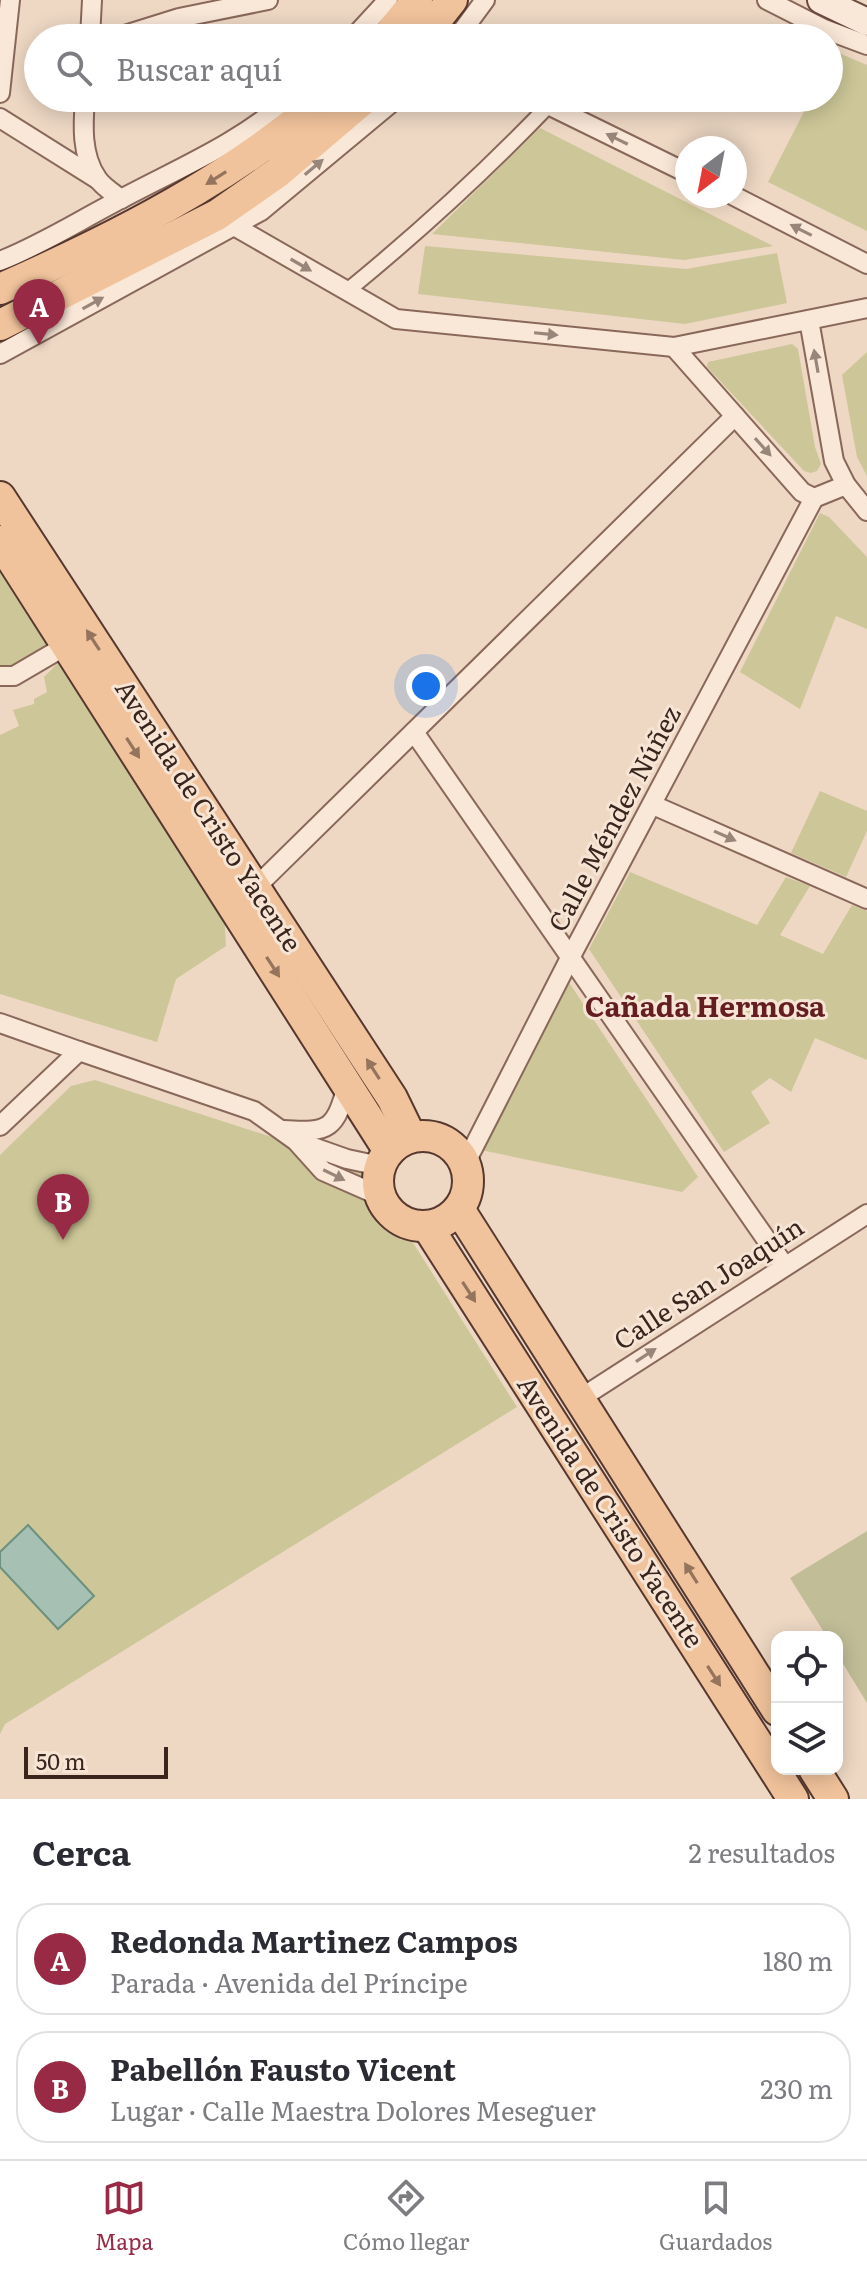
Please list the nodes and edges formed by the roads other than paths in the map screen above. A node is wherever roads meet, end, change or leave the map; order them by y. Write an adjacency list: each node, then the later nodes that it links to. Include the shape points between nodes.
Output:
1 (10, 0): 21 (street)
2 (92, 0): 12 (street)
3 (268, 0): 10 (street)
4 (387, 0): 14 (street)
5 (417, 0): 15 (main road)
6 (452, 0): 16 (main road)
7 (485, 0): 17 (street)
8 (767, 0): 18 (street)
9 (821, 0): 11 (main road)
10 (179, 9): 13 (street)
11 (867, 22)
12 (91, 24)
13 (146, 24)
14 (366, 24)
15 (397, 24)
16 (433, 24)
17 (467, 24)
18 (814, 24)
19 (843, 36): 20 (street)
20 (867, 45)
21 (0, 93)
22 (84, 112): 31 (street, via 86,151)
23 (271, 112): 32 (street, via 226,146)
24 (309, 112): 37 (main road, one-way to 37, via 182,200)
25 (349, 112): 41 (main road, via 217,215)
26 (380, 112): 34 (street, one-way to 26, via 261,211)
27 (533, 112): 38 (street, via 472,184)
28 (562, 112): 30 (street, one-way to 28)
29 (0, 118): 31 (street)
30 (675, 167)
31 (97, 179): 32 (street)
32 (121, 199): 35 (street)
33 (747, 203): 36 (street, one-way to 33)
34 (234, 226): 38 (street, one-way to 38); 43 (street, one-way to 34)
35 (0, 261)
36 (867, 264)
37 (0, 289)
38 (347, 291): 42 (street, one-way to 42, via 396,319)
39 (867, 308): 40 (street)
40 (809, 320): 42 (street); 45 (street, one-way to 40, via 834,461)
41 (0, 325)
42 (674, 347): 44 (street)
43 (0, 354)
44 (735, 416): 47 (street, one-way to 47, via 802,492); 52 (street)
45 (846, 485): 47 (street); 48 (street)
46 (0, 497): 54 (main road, Avenida de Cristo Yacente, one-way to 46)
47 (814, 498): 53 (street, Calle Méndez Núñez)
48 (867, 511)
49 (0, 541): 50 (main road, Avenida de Cristo Yacente)
50 (67, 645): 51 (street, via 14,676); 59 (main road, Avenida de Cristo Yacente, one-way to 59)
51 (0, 676)
52 (414, 732): 54 (street); 56 (street)
53 (653, 805): 55 (street, one-way to 55); 56 (street, Calle Méndez Núñez)
54 (255, 888): 62 (main road, Avenida de Cristo Yacente, one-way to 54, via 392,1098)
55 (867, 899)
56 (570, 958): 63 (street, Calle Méndez Núñez); 68 (street)
57 (0, 1023): 58 (street)
58 (79, 1051): 60 (street); 61 (street, via 254,1111)
59 (348, 1083): 61 (street, via 332,1124); 62 (main road, Avenida de Cristo Yacente)
60 (0, 1126)
61 (290, 1136): 62 (street, via 347,1159); 64 (street, one-way to 64, via 323,1171)
62 (393, 1151): 63 (main road, via 433,1137 448,1143); 64 (main road, via 378,1181)
63 (465, 1164): 65 (main road, via 468,1184)
64 (380, 1196): 67 (main road, via 400,1220)
65 (459, 1209): 67 (main road); 69 (main road, Avenida de Cristo Yacente)
66 (867, 1214): 68 (street, Calle San Joaquín)
67 (427, 1226): 72 (main road, Avenida de Cristo Yacente, one-way to 72)
68 (784, 1265): 69 (street, Calle San Joaquín, one-way to 68)
69 (581, 1398): 70 (main road, Avenida de Cristo Yacente, one-way to 69)
70 (773, 1703)
71 (818, 1775): 73 (main road)
72 (793, 1799)
73 (833, 1799)

